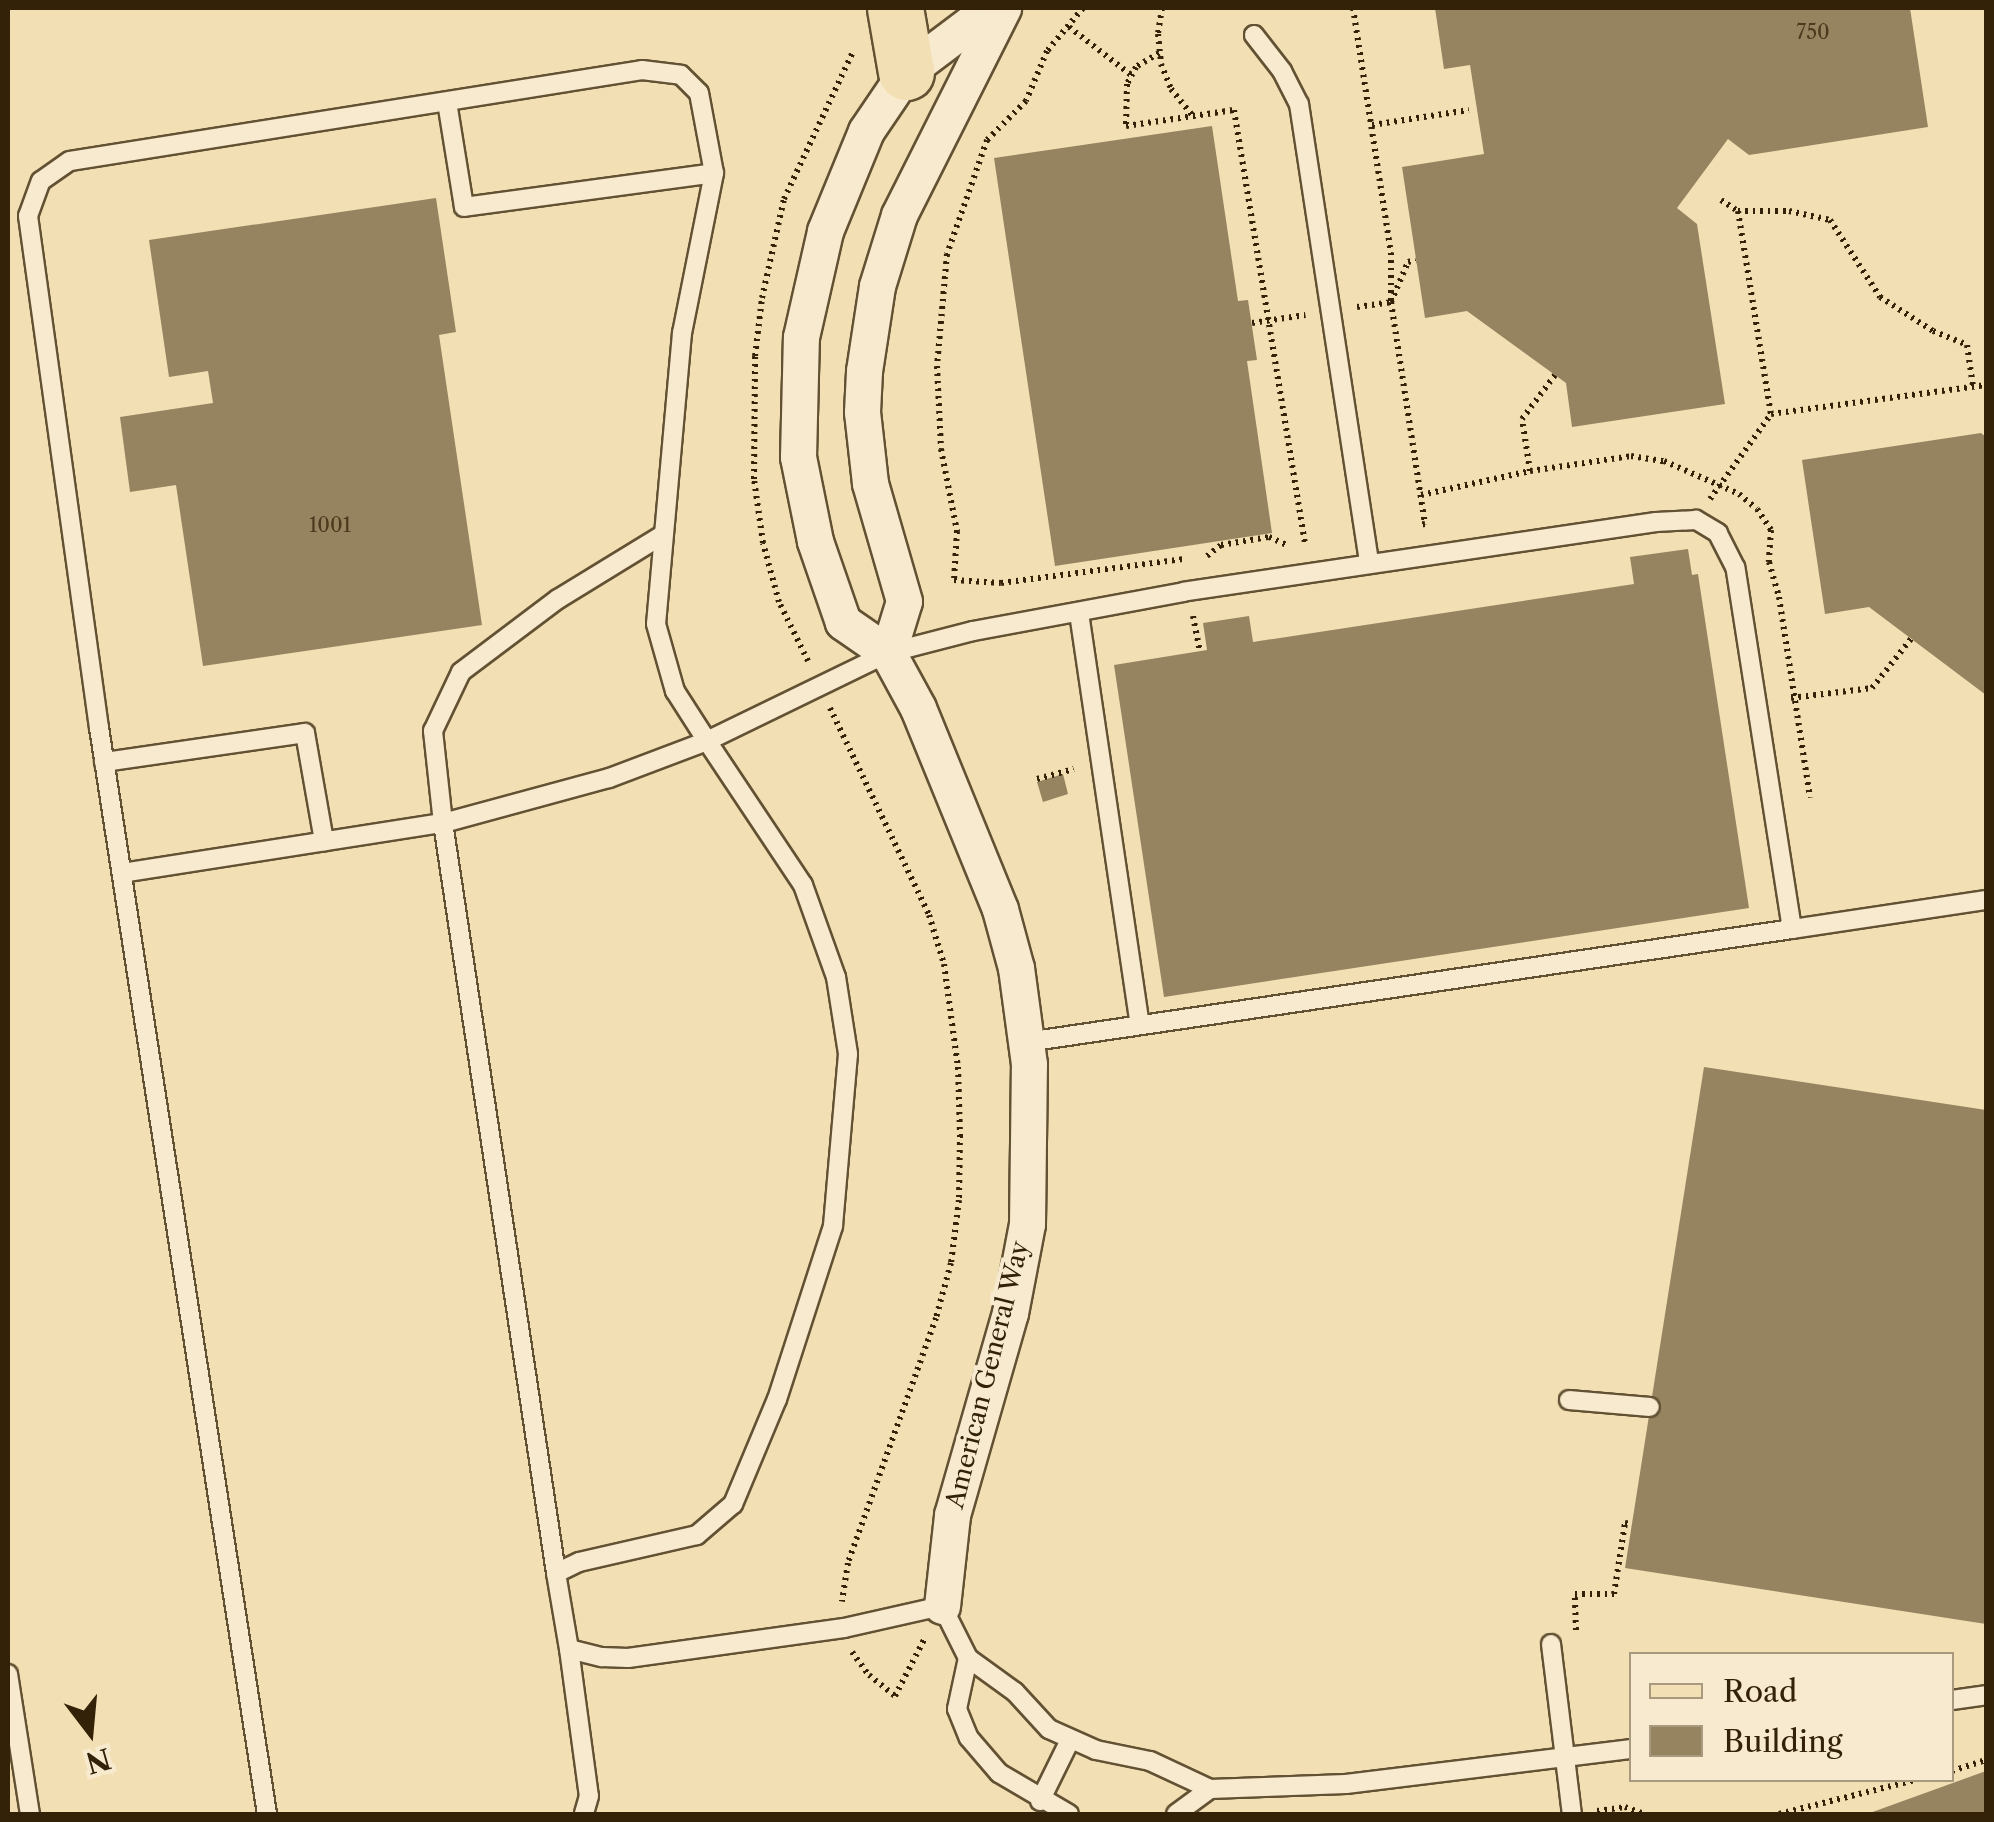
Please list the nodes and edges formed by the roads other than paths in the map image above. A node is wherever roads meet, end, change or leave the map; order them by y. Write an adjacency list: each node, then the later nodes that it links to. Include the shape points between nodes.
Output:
1 (896, 8): 5 (main road)
2 (991, 8): 5 (street)
3 (1004, 8): 11 (street, via 898,216 866,334 862,412 870,483 904,601)
4 (1254, 35): 9 (lane, via 1299,104)
5 (906, 72): 11 (street, via 866,131 825,231 801,337 797,413 804,495 838,613)
6 (447, 102): 7 (lane, via 642,70 681,76 699,93); 7 (lane, via 464,207); 13 (lane, via 70,160 41,181 28,216)
7 (714, 173): 8 (lane, via 682,333)
8 (661, 536): 12 (lane, via 656,624 675,691); 14 (lane, via 558,599 461,672 433,731)
9 (1369, 564): 10 (lane); 18 (lane, via 1656,522 1696,520 1718,533 1734,567)
10 (1079, 613): 11 (lane); 19 (lane)
11 (888, 653): 12 (lane); 20 (street, American General Way, via 986,867 1016,968)
12 (707, 741): 14 (lane, via 609,778); 23 (lane, via 803,885 836,977 848,1054 833,1226 778,1400 733,1504 696,1535)
13 (104, 762): 15 (lane, via 305,733); 16 (lane)
14 (444, 823): 15 (lane); 23 (lane)
15 (324, 842): 16 (lane)
16 (122, 874): 37 (lane)
17 (1986, 900): 18 (lane)
18 (1792, 930): 19 (lane)
19 (1140, 1025): 20 (lane)
20 (1027, 1042): 24 (street, American General Way, via 1027,1224 1010,1313 952,1515)
21 (1570, 1400): 22 (lane)
22 (1650, 1407)
23 (556, 1573): 26 (lane)
24 (942, 1606): 26 (lane, via 844,1628 628,1658); 27 (lane)
25 (1551, 1644): 33 (lane)
26 (569, 1648): 38 (lane, via 590,1796)
27 (968, 1658): 31 (lane); 35 (lane, via 957,1710 970,1738 999,1772)
28 (8, 1674): 36 (lane)
29 (1986, 1695): 30 (lane)
30 (1954, 1700)
31 (1070, 1740): 34 (lane, via 1150,1761); 35 (lane)
32 (1629, 1749): 33 (lane)
33 (1563, 1760): 34 (lane, via 1346,1784); 41 (lane)
34 (1210, 1789): 40 (lane)
35 (1040, 1801): 39 (lane)
36 (30, 1814)
37 (267, 1814)
38 (584, 1814)
39 (1068, 1814)
40 (1176, 1814)
41 (1579, 1814)

